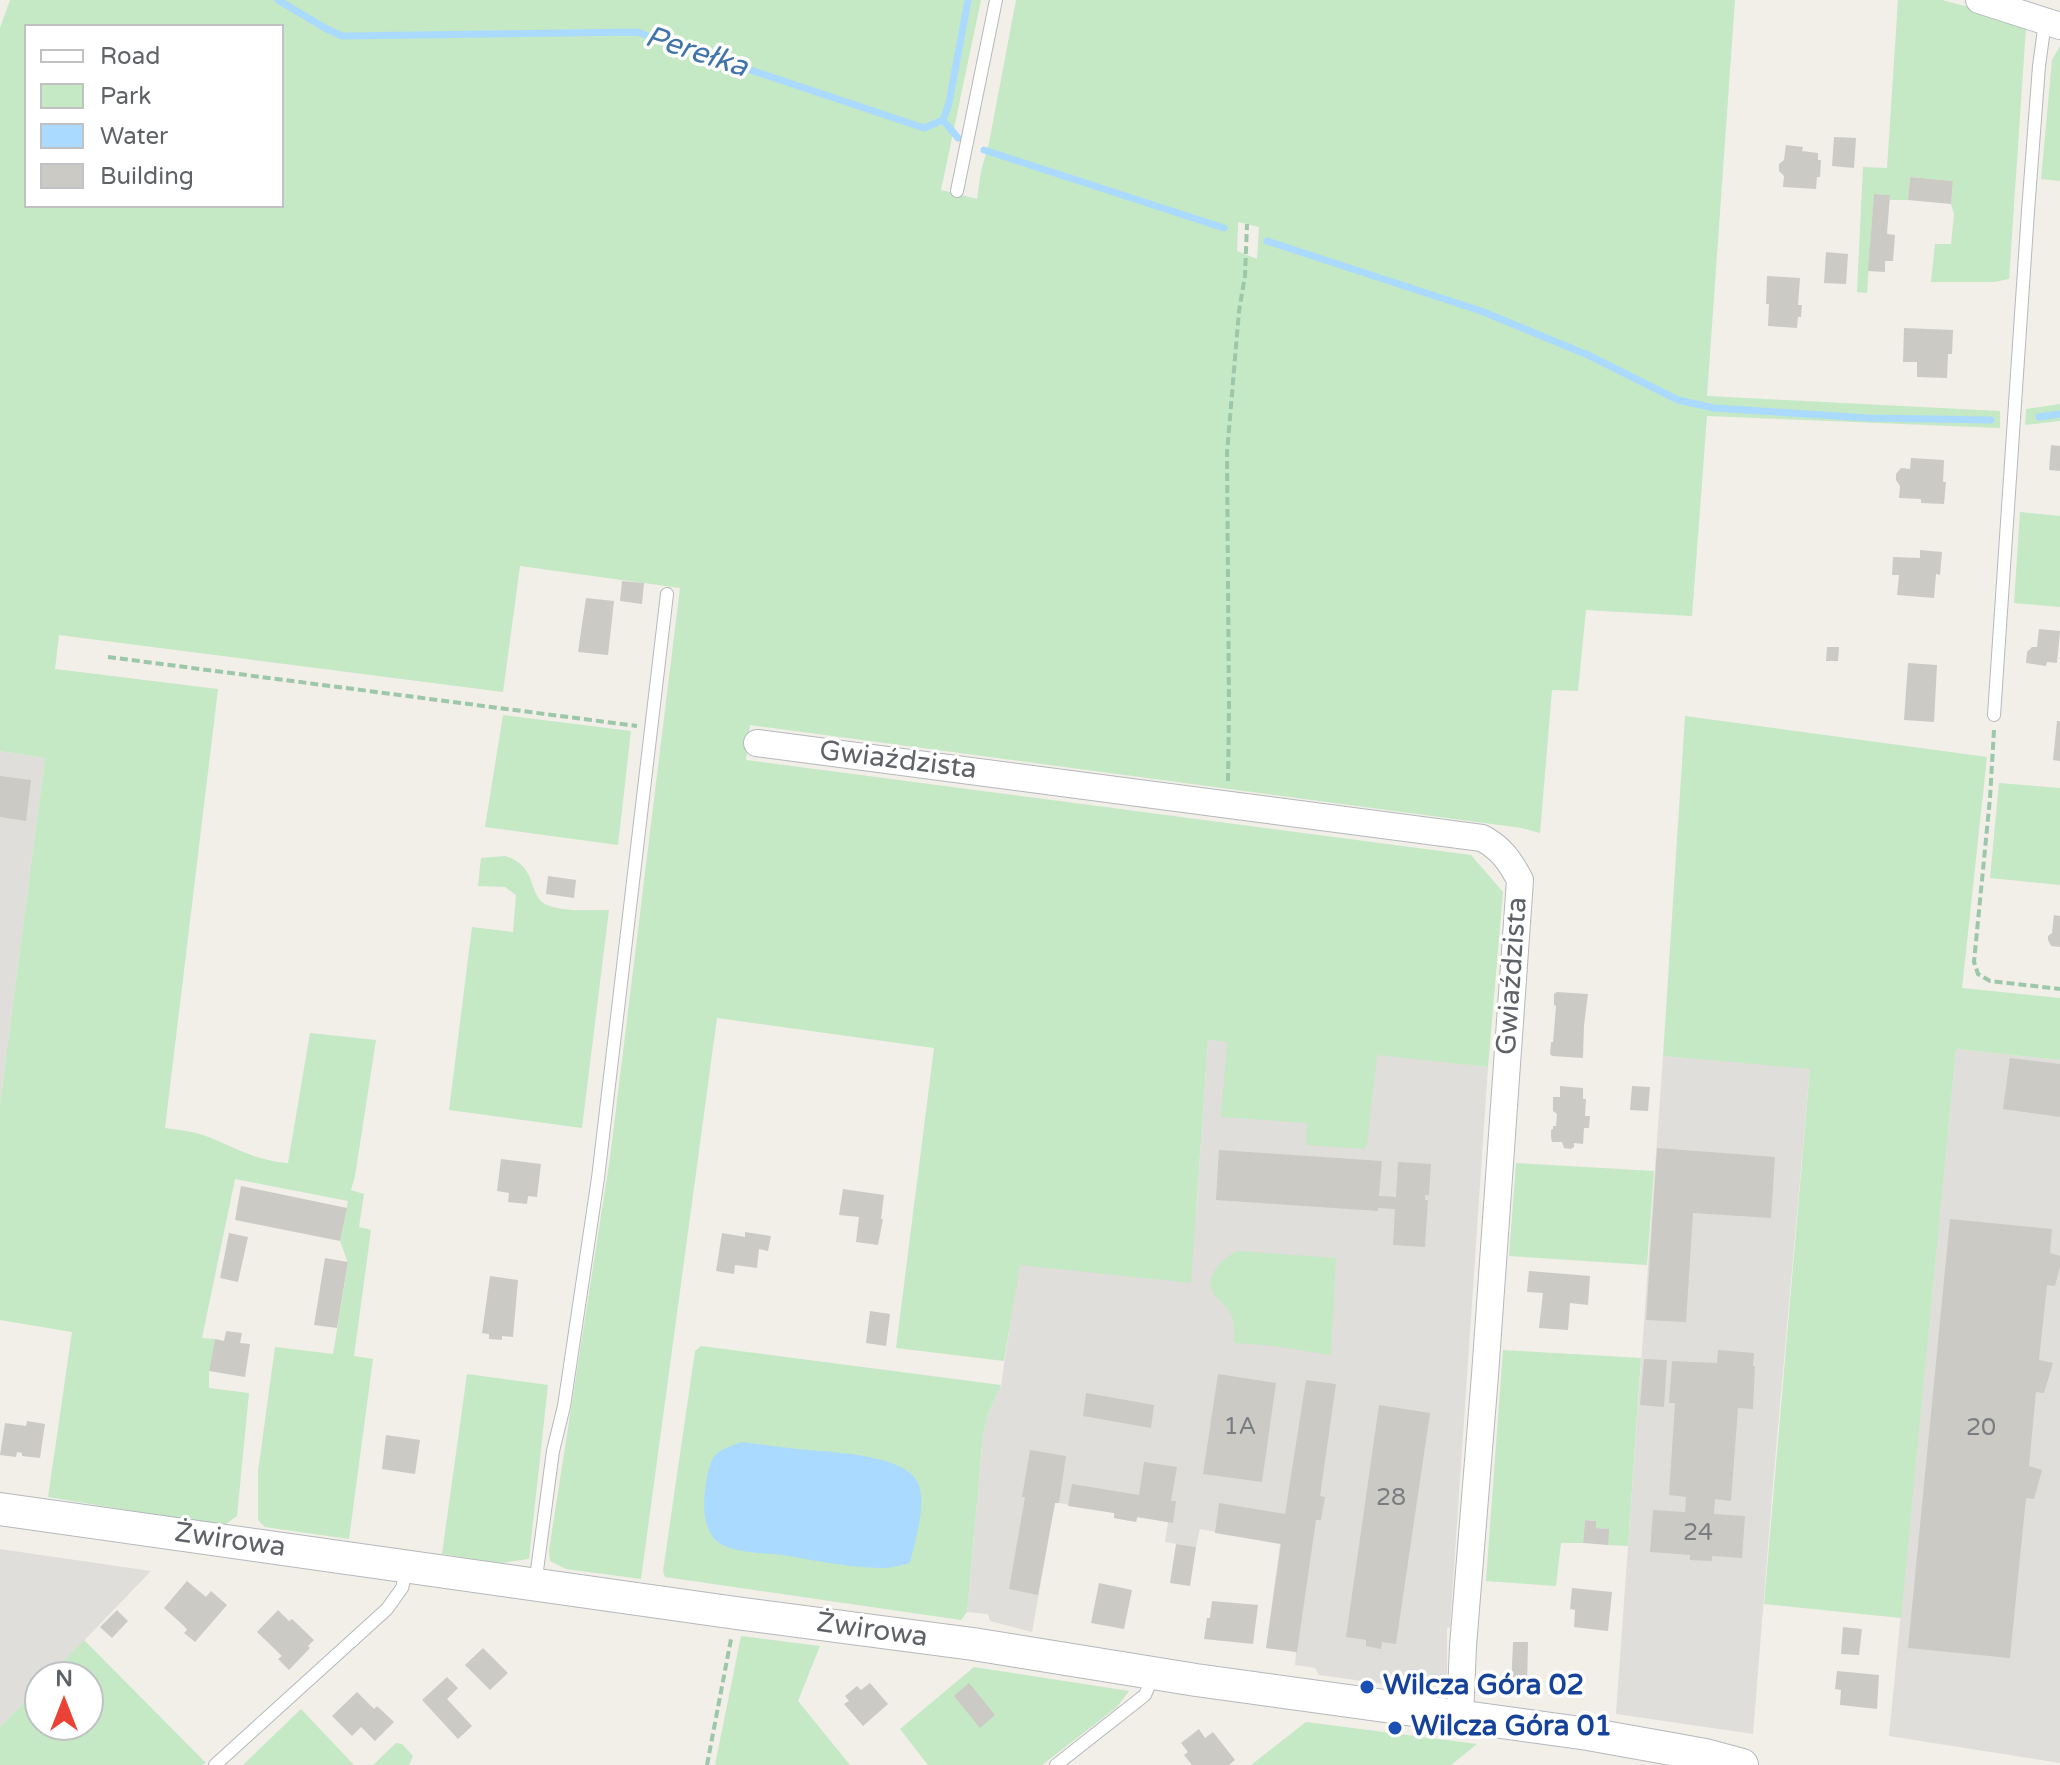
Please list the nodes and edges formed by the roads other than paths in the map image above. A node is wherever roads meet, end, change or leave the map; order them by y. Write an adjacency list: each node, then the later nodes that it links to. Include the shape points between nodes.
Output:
1 (996, 0): 4 (lane)
2 (1979, 0): 3 (street)
3 (2052, 24): 6 (lane, via 2039,66)
4 (957, 191)
5 (667, 594): 10 (lane, via 598,1178)
6 (1994, 715)
7 (757, 743): 12 (street, Gwiaździsta, via 1482,838 1511,862 1520,880)
8 (0, 1509): 9 (street, Żwirowa)
9 (408, 1566): 10 (street, Żwirowa); 13 (lane, via 402,1588 387,1609)
10 (535, 1585): 11 (street, Żwirowa)
11 (1154, 1673): 12 (street, Żwirowa); 14 (lane, via 1145,1695)
12 (1460, 1717): 15 (street, Żwirowa, via 1617,1739)
13 (215, 1765)
14 (1056, 1765)
15 (1742, 1765)

